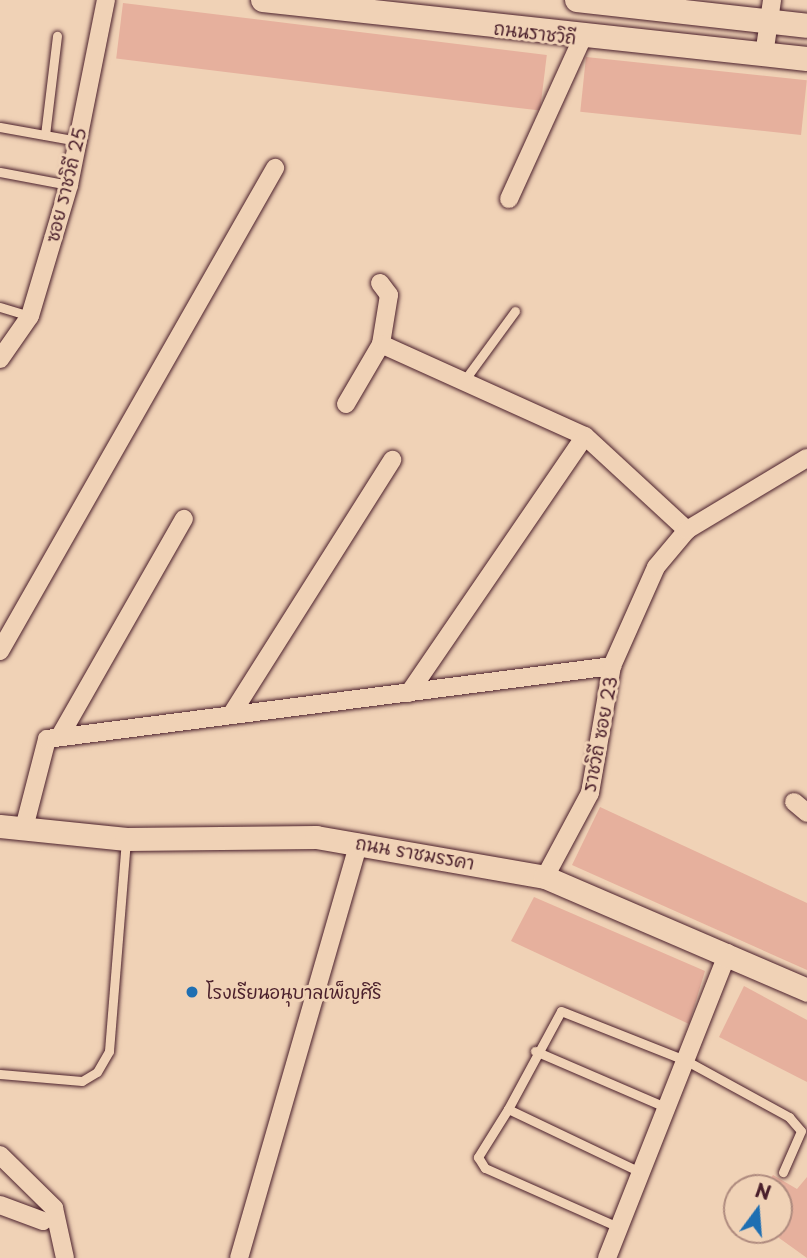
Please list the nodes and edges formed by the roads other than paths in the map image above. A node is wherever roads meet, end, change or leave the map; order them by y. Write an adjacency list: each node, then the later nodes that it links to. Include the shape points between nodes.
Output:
1 (106, 0): 12 (street, ซอย ราชวิถี 25)
2 (263, 0): 7 (main road, ถนนราชวิถี)
3 (577, 0): 4 (main road)
4 (771, 11): 5 (main road); 8 (street)
5 (807, 26)
6 (57, 36): 11 (lane)
7 (582, 38): 8 (main road, ถนนราชวิถี); 16 (street)
8 (764, 55): 9 (main road, ถนนราชวิถี)
9 (807, 60)
10 (0, 127): 11 (lane)
11 (45, 135): 12 (lane)
12 (79, 141): 15 (street, ซอย ราชวิถี 25)
13 (275, 168): 30 (street)
14 (0, 172): 15 (lane)
15 (69, 185): 20 (street, ซอย ราชวิถี 25)
16 (509, 198)
17 (380, 283): 21 (street, via 389,301)
18 (0, 307): 20 (lane)
19 (515, 311): 23 (lane)
20 (30, 316): 22 (street, ซอย ราชวิถี 25)
21 (381, 344): 23 (street); 24 (street)
22 (0, 359)
23 (466, 378): 25 (street)
24 (346, 404)
25 (585, 436): 29 (street); 32 (street)
26 (807, 458): 29 (street, ราชวิถี ซอย 23)
27 (392, 460): 33 (street)
28 (184, 519): 34 (street)
29 (687, 530): 31 (street, ราชวิถี ซอย 23, via 656,567)
30 (0, 651)
31 (612, 666): 32 (street); 39 (street, ราชวิถี ซอย 23, via 590,793)
32 (409, 694): 33 (street)
33 (231, 715): 34 (street)
34 (60, 736): 36 (street, via 43,743)
35 (0, 826): 36 (street, ถนน ราชมรรคา)
36 (24, 828): 37 (street, ถนน ราชมรรคา)
37 (126, 839): 38 (street, ถนน ราชมรรคา, via 279,836); 44 (lane, via 110,1051 97,1072 82,1081)
38 (359, 843): 39 (street, ถนน ราชมรรคา); 54 (street)
39 (545, 877): 40 (street, ถนน ราชมรรคา)
40 (728, 953): 41 (street, ถนน ราชมรรคา); 43 (street)
41 (807, 990)
42 (535, 1051): 43 (lane, via 554,1015 569,1011); 45 (lane); 46 (lane)
43 (685, 1060): 45 (street); 49 (lane, via 797,1123 800,1143)
44 (0, 1074)
45 (665, 1107): 48 (street)
46 (508, 1109): 48 (lane); 52 (lane, via 478,1157 482,1164)
47 (0, 1155): 53 (street, via 54,1208)
48 (638, 1171): 52 (street)
49 (783, 1171)
50 (0, 1206): 51 (street)
51 (43, 1221)
52 (618, 1227): 55 (street)
53 (65, 1258)
54 (239, 1258)
55 (607, 1258)

